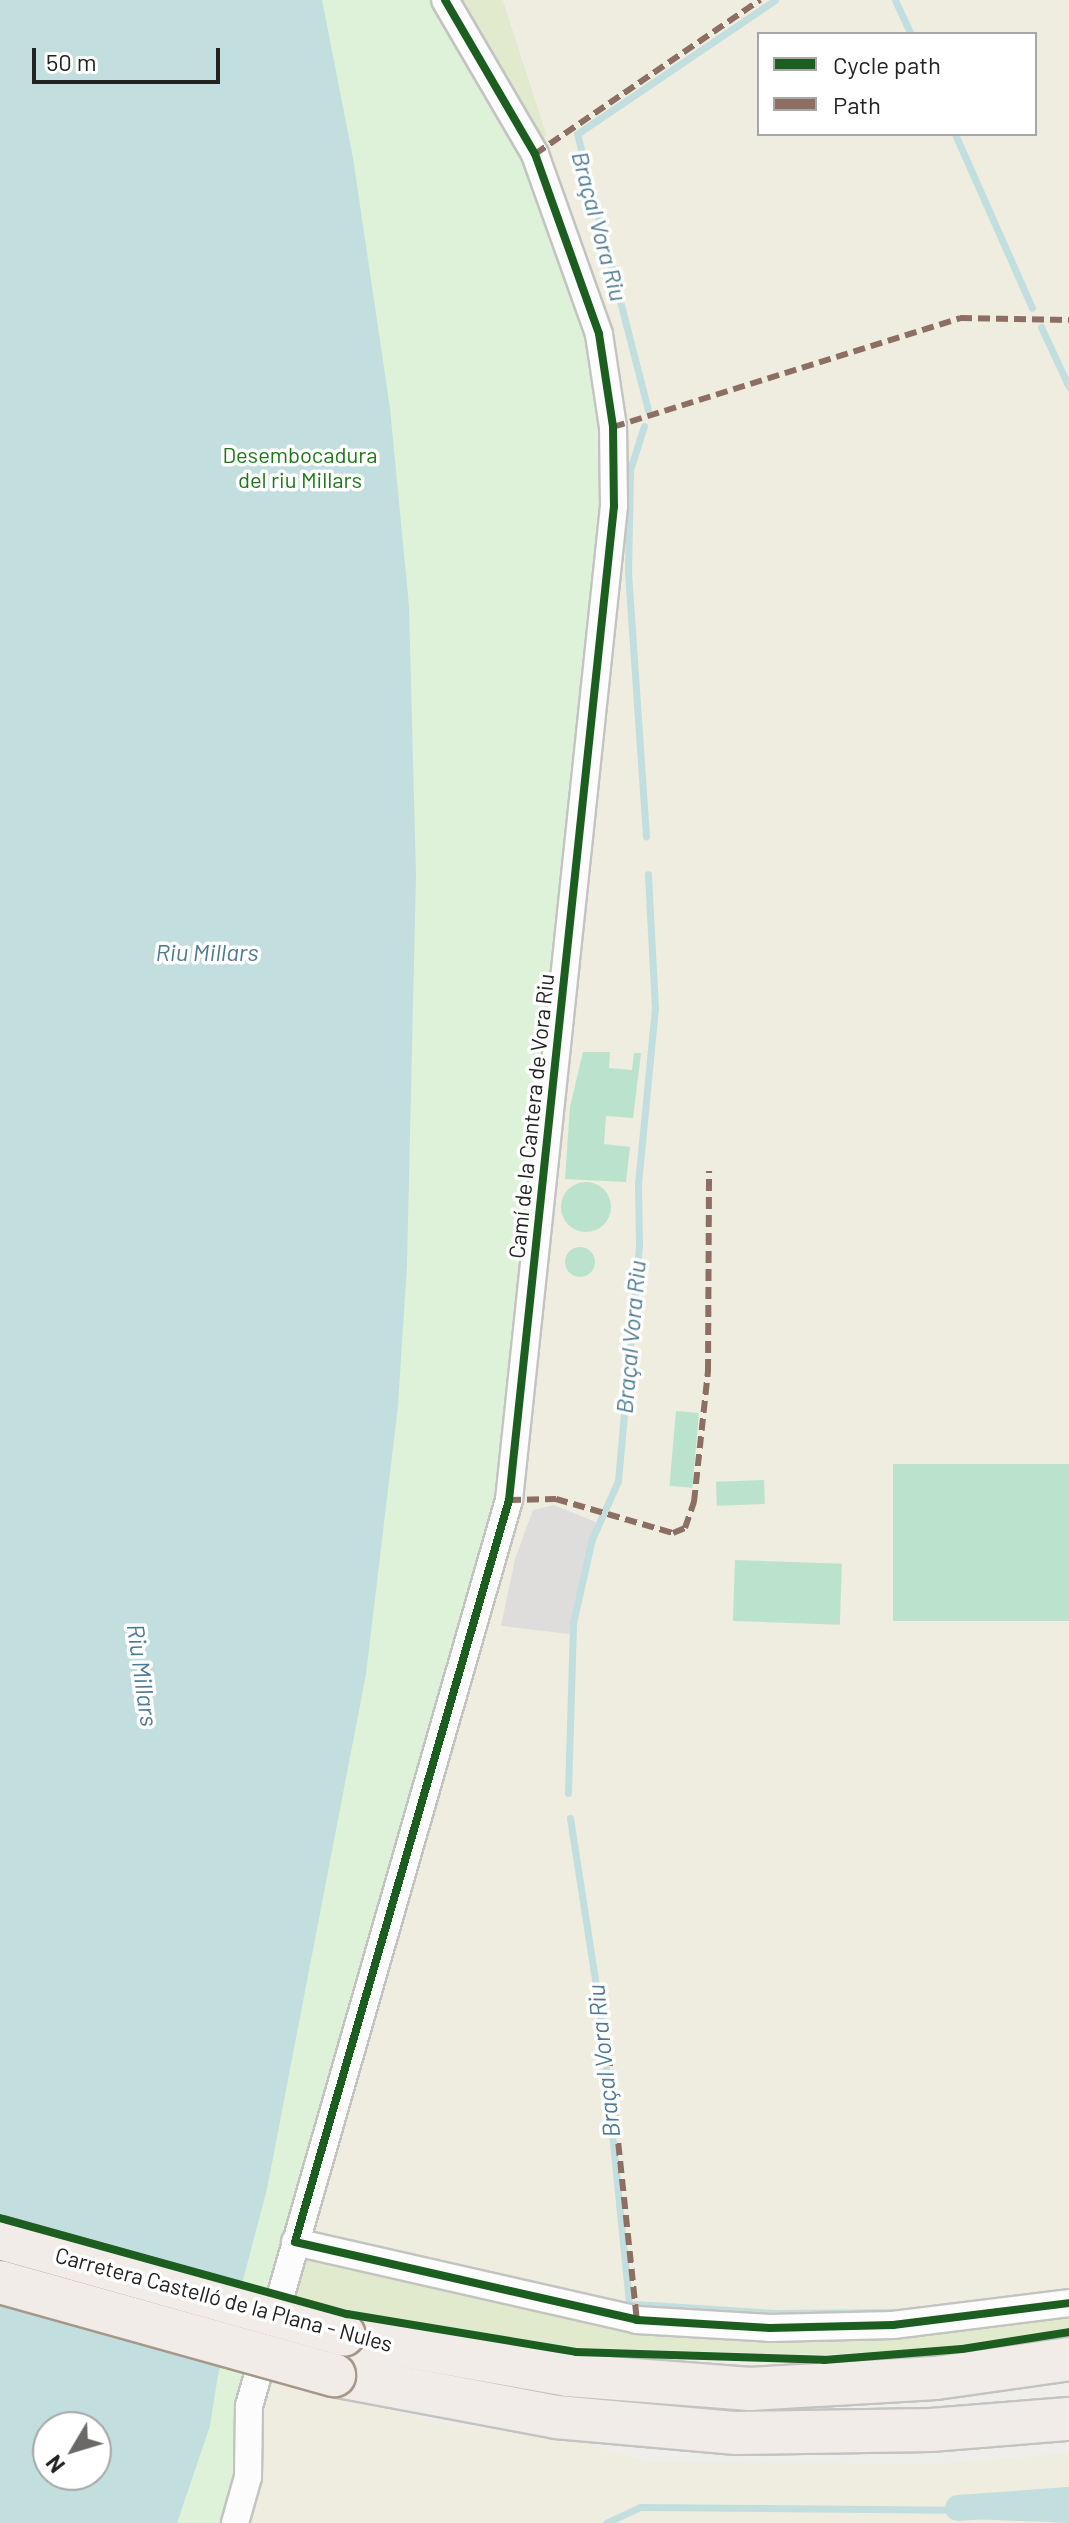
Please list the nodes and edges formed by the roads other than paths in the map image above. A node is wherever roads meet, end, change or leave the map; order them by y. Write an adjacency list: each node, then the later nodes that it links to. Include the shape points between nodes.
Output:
1 (445, 0): 3 (street, Camí de la Cantera de Vora Riu, via 535,154 599,334 613,427 614,506 509,1500)
2 (0, 2238): 6 (main road, Carretera Castelló de la Plana - Nules, bridge, via 344,2335 568,2375 750,2389 936,2378)
3 (295, 2242): 5 (street, via 637,2320 770,2328 893,2325); 8 (street, Camí de la Cantera de Vora Riu, via 249,2406 248,2477)
4 (0, 2282): 7 (main road, Carretera Castelló de la Plana - Nules, bridge, via 334,2375 556,2417 736,2433 931,2430)
5 (1069, 2303)
6 (1069, 2359)
7 (1069, 2419)
8 (235, 2523)

